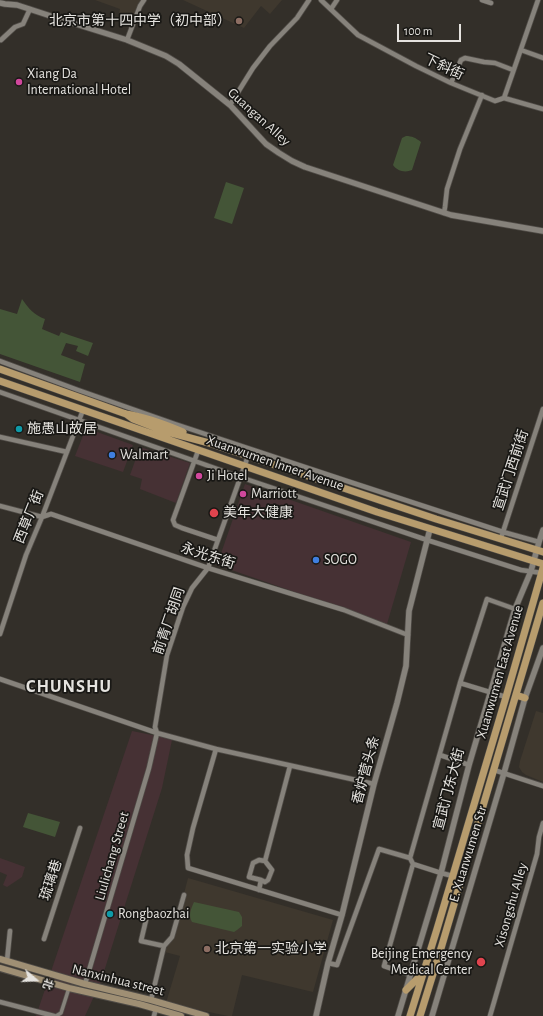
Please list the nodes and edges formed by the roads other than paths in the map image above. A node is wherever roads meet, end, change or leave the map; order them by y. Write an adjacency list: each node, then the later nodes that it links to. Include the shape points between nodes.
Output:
1 (12, 0): 10 (street)
2 (144, 0): 14 (street)
3 (310, 0): 21 (street, via 252,68)
4 (321, 0): 12 (street, 下斜街)
5 (337, 0): 12 (street)
6 (482, 0): 9 (street)
7 (538, 0): 15 (street)
8 (0, 2): 10 (street)
9 (492, 3)
10 (17, 4): 11 (street, Guangan Alley)
11 (30, 9): 13 (street, via 24,24 15,27); 14 (street, Guangan Alley)
12 (331, 9): 18 (street, 下斜街, via 358,35)
13 (1, 40)
14 (127, 40): 21 (street, Guangan Alley, via 179,64)
15 (520, 50): 16 (street); 17 (street)
16 (543, 58)
17 (513, 70): 18 (street, via 495,63 464,58); 20 (street)
18 (451, 83): 19 (street, 下斜街)
19 (482, 95): 20 (street, 下斜街, via 494,101); 23 (street, via 447,189)
20 (504, 98): 22 (street, 下斜街)
21 (230, 105): 23 (street, Guangan Alley, via 266,144 292,161)
22 (543, 110)
23 (444, 213): 24 (street, Guangan Alley)
24 (543, 231)
25 (0, 361): 43 (street)
26 (0, 369): 35 (main road, Xuanwumen Inner Avenue, via 126,414 164,431)
27 (0, 381): 30 (main road, Xuanwumen Inner Avenue)
28 (0, 392): 31 (street)
29 (543, 409): 43 (street, 宣武门西前街)
30 (83, 410): 31 (street, 西草厂街); 33 (main road, Xuanwumen Inner Avenue)
31 (79, 420): 34 (street, 西草厂街); 36 (street)
32 (0, 436): 34 (street)
33 (198, 451): 36 (street); 37 (main road, Xuanwumen Inner Avenue)
34 (67, 452): 40 (street, 西草厂街)
35 (248, 456): 37 (street, 前青厂胡同); 43 (main road, Xuanwumen Inner Avenue, via 436,519)
36 (194, 460): 38 (street); 44 (street, via 173,520 175,525)
37 (244, 466): 38 (street, 前青厂胡同); 41 (main road, Xuanwumen Inner Avenue)
38 (240, 477): 44 (street, 前青厂胡同); 45 (street)
39 (0, 506): 40 (street, 永光东街)
40 (42, 517): 50 (street, 永光东街, via 51,514); 55 (street, 西草厂街, via 26,555)
41 (430, 529): 45 (street, 香炉营头条); 48 (main road, Xuanwumen Inner Avenue)
42 (543, 530): 46 (street, 宣武门东大街)
43 (502, 535): 46 (street); 47 (main road, Xuanwumen Inner Avenue)
44 (218, 540): 50 (street, 前青厂胡同)
45 (427, 540): 51 (street); 56 (street, 香炉营头条, via 409,610)
46 (541, 542): 47 (street, 宣武门东大街)
47 (540, 551): 48 (street, 宣武门东大街)
48 (533, 561): 49 (main road, Xuanwumen Inner Avenue); 51 (street, 宣武门东大街)
49 (543, 564)
50 (208, 568): 56 (street, 永光东街, via 344,610); 64 (street, 前青厂胡同, via 192,588 183,607 167,655 155,727)
51 (531, 571): 52 (street); 54 (street, 宣武门东大街)
52 (542, 572): 62 (main road)
53 (543, 603): 61 (main road, Xuanwumen East Avenue)
54 (515, 608): 59 (street, via 487,599); 60 (street, 宣武门东大街)
55 (0, 634)
56 (408, 635): 71 (street, 香炉营头条, via 406,666 398,703)
57 (543, 648): 63 (street)
58 (0, 679): 64 (street)
59 (460, 683): 60 (street); 66 (street)
60 (491, 692): 62 (street); 68 (street, 宣武门东大街)
61 (516, 695): 63 (main road); 69 (main road, Xuanwumen East Avenue)
62 (506, 698): 80 (main road, Xuanwumen East Avenue)
63 (525, 698): 70 (street, E. Xuanwumen Str)
64 (157, 733): 65 (street); 95 (street, Liulichang Street)
65 (216, 749): 67 (street); 82 (street, via 193,828 187,855 188,868)
66 (440, 756): 68 (street); 76 (street)
67 (290, 766): 71 (street); 77 (street)
68 (469, 766): 79 (street, 宣武门东大街)
69 (494, 770): 70 (street); 108 (main road, Xuanwumen East Avenue)
70 (504, 773): 72 (street); 109 (street, E. Xuanwumen Str)
71 (374, 784): 84 (street, 香炉营头条)
72 (543, 786)
73 (543, 823): 75 (street, Xisongshu Alley, via 539,837)
74 (80, 828): 87 (street, 琉璃巷)
75 (541, 850): 110 (street, Xisongshu Alley)
76 (410, 858): 78 (street); 91 (street, via 378,849 337,965)
77 (265, 861): 81 (street, via 272,870 268,880); 81 (street, via 253,863 250,872 249,877)
78 (413, 864): 79 (street); 94 (street, via 384,966)
79 (441, 874): 80 (street); 94 (street, 宣武门东大街)
80 (453, 876): 93 (main road, Xuanwumen East Avenue)
81 (261, 880): 82 (street)
82 (259, 890): 84 (street)
83 (184, 895): 88 (street, via 172,938)
84 (342, 915): 91 (street, 香炉营头条)
85 (146, 920): 88 (street, via 140,941)
86 (10, 931): 90 (street)
87 (44, 939)
88 (164, 946): 98 (street)
89 (0, 959): 90 (main road, Nanxinhua street)
90 (7, 961): 95 (main road, Nanxinhua street)
91 (328, 963): 105 (street, 香炉营头条)
92 (0, 968): 96 (main road)
93 (423, 973): 97 (main road); 107 (main road, Xuanwumen East Avenue)
94 (410, 975): 97 (street, 宣武门东大街)
95 (85, 984): 98 (main road, Nanxinhua street)
96 (69, 988): 100 (main road); 101 (street, via 61,1013)
97 (406, 990): 106 (street, 宣武门东大街)
98 (151, 1000): 104 (main road, Nanxinhua street)
99 (0, 1002): 101 (street)
100 (156, 1008): 102 (street); 103 (main road)
101 (55, 1016)
102 (154, 1016)
103 (181, 1016)
104 (206, 1016)
105 (316, 1016)
106 (398, 1016)
107 (410, 1016)
108 (420, 1016)
109 (432, 1016)
110 (490, 1016)

